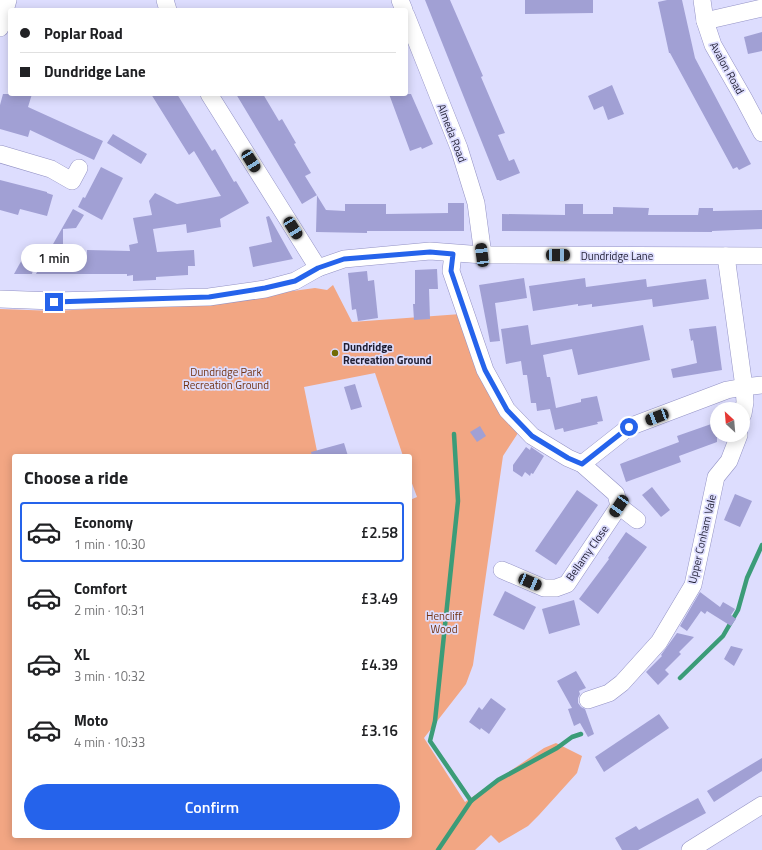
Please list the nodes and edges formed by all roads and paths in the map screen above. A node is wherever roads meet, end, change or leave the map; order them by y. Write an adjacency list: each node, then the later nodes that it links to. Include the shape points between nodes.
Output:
1 (8, 0): 6 (street)
2 (702, 0): 5 (street, Avalon Road)
3 (762, 8): 5 (street)
4 (408, 20): 12 (street, Almeda Road, via 459,148 476,203)
5 (705, 21): 8 (street, Avalon Road, via 713,45)
6 (0, 28)
7 (210, 96): 15 (street)
8 (762, 133)
9 (0, 154): 10 (street, via 51,169)
10 (73, 181)
11 (453, 254): 12 (street, Dundridge Lane); 15 (street, Dundridge Lane, via 430,252 344,259); 21 (street, via 451,271 480,356 507,410 532,436)
12 (482, 255): 13 (street, Dundridge Lane)
13 (726, 256): 14 (street, Dundridge Lane); 18 (street)
14 (762, 256)
15 (318, 268): 16 (street, Dundridge Lane, via 295,281 209,297 54,302)
16 (0, 299)
17 (762, 385): 18 (street)
18 (744, 387): 19 (street); 21 (street, via 727,390 629,427)
19 (745, 402)
20 (736, 442): 25 (street, Upper Conham Vale, via 729,461 716,477 693,585 659,642 622,683 609,693)
21 (582, 464): 22 (street, via 616,494)
22 (619, 506): 23 (street); 24 (street, Bellamy Close, via 567,584 556,588 544,588)
23 (637, 520)
24 (502, 570)
25 (588, 700)
26 (762, 805): 27 (street)
27 (690, 850)

